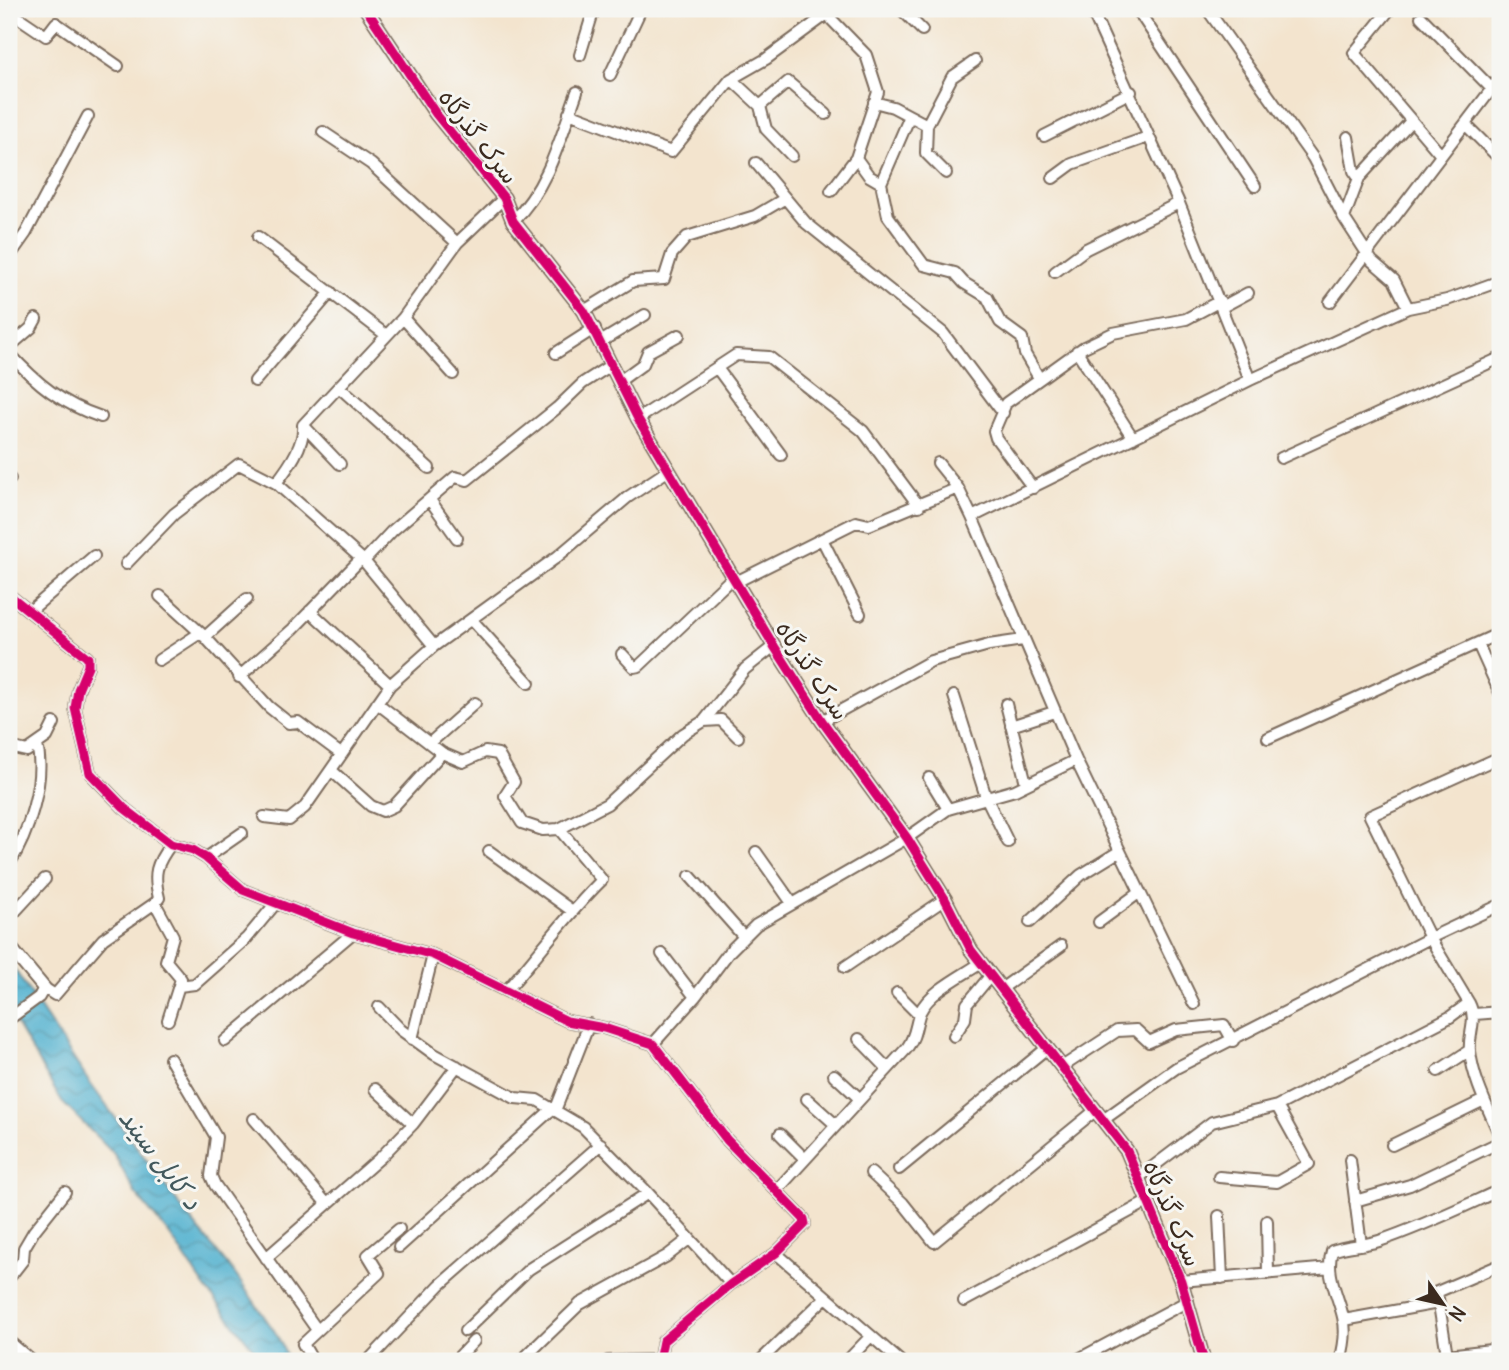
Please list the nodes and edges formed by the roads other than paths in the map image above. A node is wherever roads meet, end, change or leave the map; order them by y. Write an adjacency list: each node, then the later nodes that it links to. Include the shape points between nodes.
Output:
1 (366, 9): 46 (street, سرک گذرگاه, via 436,114)
2 (594, 9): 13 (street)
3 (641, 9): 16 (street)
4 (901, 9): 12 (street)
5 (1091, 9): 21 (street)
6 (1137, 9): 44 (street)
7 (1207, 9): 49 (street, via 1313,158)
8 (1390, 9): 28 (street, via 1354,53)
9 (831, 10): 18 (street); 22 (street, via 832,20 866,55 878,92)
10 (9, 11): 15 (street, via 46,36 56,23)
11 (1421, 17): 19 (street)
12 (922, 30)
13 (580, 55)
14 (975, 61): 30 (street, via 951,77)
15 (118, 66)
16 (610, 75)
17 (1500, 78): 19 (street)
18 (731, 79): 23 (street); 24 (street, via 671,152)
19 (1492, 89): 29 (street)
20 (577, 92): 24 (street)
21 (1130, 92): 32 (street); 33 (street)
22 (874, 102): 27 (street); 37 (street)
23 (760, 106): 25 (street, via 788,82); 36 (street, via 766,129)
24 (569, 113): 50 (street, via 532,203)
25 (825, 114)
26 (88, 116): 54 (street)
27 (910, 116): 30 (street); 43 (street)
28 (1411, 121): 35 (street); 42 (street)
29 (1465, 124): 35 (street); 38 (street)
30 (927, 125): 40 (street, via 926,152)
31 (323, 132): 52 (street, via 371,164)
32 (1044, 136)
33 (1148, 136): 41 (street, via 1072,164); 48 (street)
34 (1348, 137): 42 (street)
35 (1440, 154): 53 (street)
36 (792, 156)
37 (856, 158): 43 (street, via 869,176); 45 (street)
38 (1500, 159)
39 (756, 163): 47 (street)
40 (946, 173)
41 (1053, 178)
42 (1359, 178): 49 (street)
43 (881, 183): 78 (street, via 888,216 924,265 951,270 989,299 1000,322 1022,338)
44 (1255, 186)
45 (831, 191)
46 (504, 198): 50 (street, سرک گذرگاه); 52 (street)
47 (784, 199): 62 (street, via 755,216 687,237 671,254 664,279 633,281); 83 (street, via 806,223 943,333)
48 (1179, 203): 55 (street, via 1086,249); 60 (street)
49 (1344, 218): 53 (street)
50 (513, 221): 62 (street, سرک گذرگاه)
51 (258, 237): 57 (street)
52 (457, 243): 64 (street)
53 (1368, 253): 59 (street); 61 (street, via 1394,280)
54 (9, 257)
55 (1055, 272)
56 (1500, 281): 61 (street)
57 (331, 292): 67 (street); 81 (street)
58 (1248, 293): 60 (street)
59 (1330, 302)
60 (1221, 304): 71 (street, via 1186,319 1113,333); 80 (street)
61 (1408, 308): 80 (street)
62 (584, 311): 66 (street, سرک گذرگاه)
63 (645, 315): 69 (street)
64 (403, 318): 67 (street); 77 (street)
65 (36, 319): 70 (street)
66 (594, 328): 69 (street, سرک گذرگاه); 73 (street)
67 (386, 335): 82 (street)
68 (679, 335): 79 (street, via 648,352 643,364)
69 (601, 341): 75 (street, سرک گذرگاه)
70 (9, 347)
71 (1077, 351): 78 (street); 87 (street)
72 (9, 353): 84 (street, via 59,400)
73 (556, 353)
74 (1500, 358): 89 (street)
75 (611, 365): 79 (street, سرک گذرگاه); 97 (street, via 467,480 455,477)
76 (717, 368): 85 (street); 88 (street); 98 (street, via 736,355 769,357 863,431)
77 (453, 374)
78 (1039, 378): 83 (street, via 1006,403)
79 (621, 380): 85 (street, سرک گذرگاه)
80 (1250, 380): 87 (street)
81 (255, 381)
82 (340, 387): 86 (street); 92 (street)
83 (1003, 413): 96 (street, via 994,431 996,438)
84 (102, 417)
85 (638, 419): 93 (street, سرک گذرگاه)
86 (303, 425): 91 (street); 94 (street, via 292,460)
87 (1133, 438): 96 (street)
88 (781, 455)
89 (1281, 458)
90 (938, 463): 95 (street)
91 (340, 464)
92 (429, 468)
93 (669, 470): 105 (street, سرک گذرگاه); 112 (street)
94 (276, 483): 103 (street); 104 (street, via 239,464 174,514)
95 (958, 488): 98 (street); 99 (street)
96 (1033, 488): 99 (street)
97 (430, 500): 100 (street); 103 (street)
98 (919, 506): 101 (street, via 869,525 856,522)
99 (972, 517): 115 (street)
100 (457, 538)
101 (822, 539): 105 (street); 111 (street)
102 (94, 556): 109 (street)
103 (362, 561): 110 (street); 117 (street)
104 (126, 565)
105 (735, 579): 118 (street, سرک گذرگاه); 119 (street, via 639,666 634,667)
106 (9, 595): 109 (street)
107 (160, 596): 114 (street)
108 (247, 599): 114 (street)
109 (31, 610): 153 (street, via 89,662 75,708 90,773 124,808)
110 (310, 611): 121 (street); 123 (street)
111 (860, 614)
112 (472, 620): 117 (street); 122 (street)
113 (1500, 633): 116 (street)
114 (202, 635): 120 (street); 121 (street)
115 (1023, 640): 129 (street); 131 (street, via 931,661)
116 (1478, 644): 124 (street); 135 (street)
117 (434, 646): 123 (street)
118 (775, 646): 130 (street, via 745,669); 131 (street, سرک گذرگاه)
119 (622, 654)
120 (159, 660)
121 (239, 677): 140 (street, via 289,723 298,722)
122 (529, 683)
123 (390, 685): 127 (street)
124 (1500, 693)
125 (954, 696): 146 (street)
126 (475, 702): 136 (street)
127 (377, 703): 136 (street); 140 (street)
128 (1006, 704): 133 (street)
129 (1054, 712): 133 (street); 142 (street)
130 (704, 721): 134 (street, via 721,720); 149 (street, via 607,804)
131 (822, 721): 151 (street, سرک گذرگاه)
132 (54, 723): 137 (street)
133 (1012, 726): 145 (street)
134 (737, 737)
135 (1268, 738)
136 (430, 743): 139 (street)
137 (37, 745): 138 (street, via 24,752); 158 (street, via 40,757 33,802 23,843)
138 (9, 747)
139 (442, 753): 143 (street, via 394,806 383,811); 149 (street, via 463,762 485,752 498,754 514,782 505,796 522,823)
140 (341, 754): 143 (street)
141 (1500, 757): 173 (street, via 1370,816)
142 (1076, 760): 145 (street); 155 (street)
143 (332, 771): 148 (street, via 295,816 277,821)
144 (929, 778): 147 (street)
145 (1026, 783): 146 (street)
146 (986, 797): 147 (street); 152 (street)
147 (948, 809): 151 (street)
148 (264, 817)
149 (559, 830): 167 (street, via 602,880)
150 (242, 833): 157 (street)
151 (908, 838): 162 (street, سرک گذرگاه); 165 (street)
152 (1008, 842)
153 (171, 844): 157 (street); 163 (street, via 156,864 159,898)
154 (489, 851): 167 (street)
155 (1120, 851): 161 (street); 169 (street, via 1081,875)
156 (756, 852): 165 (street)
157 (206, 858): 164 (street, via 243,890)
158 (9, 864)
159 (690, 876): 172 (street)
160 (46, 879): 168 (street)
161 (1140, 892): 170 (street); 188 (street)
162 (946, 899): 178 (street, سرک گذرگاه); 179 (street)
163 (155, 903): 181 (street, via 173,936 166,961 181,979); 184 (street, via 103,939 55,995)
164 (276, 903): 171 (street); 181 (street, via 247,938 195,984)
165 (792, 903): 172 (street)
166 (1500, 905): 173 (street)
167 (571, 910): 183 (street)
168 (9, 918)
169 (1030, 922)
170 (1099, 922)
171 (353, 933): 177 (street); 199 (street)
172 (744, 937): 186 (street)
173 (1430, 938): 187 (street); 200 (street)
174 (9, 946): 184 (street)
175 (1061, 946): 182 (street)
176 (662, 954): 186 (street)
177 (433, 955): 183 (street); 197 (street)
178 (981, 963): 180 (street, سرک گذرگاه); 192 (street, via 929,1001)
179 (845, 967)
180 (991, 975): 182 (street, سرک گذرگاه); 196 (street, via 967,1004 965,1019)
181 (179, 986): 194 (street)
182 (1002, 989): 202 (street, سرک گذرگاه)
183 (506, 991): 195 (street, via 567,1021)
184 (42, 992): 193 (street)
185 (897, 993): 192 (street)
186 (695, 996): 201 (street)
187 (1469, 1003): 191 (street); 214 (street)
188 (1194, 1004)
189 (379, 1007): 197 (street)
190 (1500, 1012): 191 (street)
191 (1475, 1014): 203 (street)
192 (919, 1015): 207 (street, via 915,1037)
193 (9, 1019)
194 (168, 1020)
195 (589, 1024): 201 (street); 215 (street)
196 (954, 1036)
197 (412, 1039): 205 (street)
198 (859, 1039): 207 (street)
199 (225, 1041)
200 (1233, 1041): 206 (street, via 1224,1025 1176,1030 1149,1042 1136,1030 1122,1030); 216 (street, via 1176,1068)
201 (653, 1044): 232 (street, via 727,1140)
202 (1047, 1048): 206 (street, سرک گذرگاه); 227 (street)
203 (1470, 1050): 208 (street); 213 (street)
204 (170, 1059): 245 (street, via 216,1137 211,1176 215,1185)
205 (457, 1066): 215 (street, via 515,1098 537,1100); 218 (street)
206 (1062, 1067): 216 (street, سرک گذرگاه)
207 (887, 1068): 212 (street)
208 (1438, 1071)
209 (834, 1075): 212 (street)
210 (375, 1089): 218 (street)
211 (807, 1099): 219 (street)
212 (860, 1099): 219 (street)
213 (1484, 1100): 221 (street); 224 (street)
214 (1277, 1106): 229 (street, via 1309,1164 1277,1182); 230 (street, via 1212,1122)
215 (553, 1110): 223 (street); 243 (street)
216 (1099, 1115): 228 (street, via 934,1241); 230 (street, سرک گذرگاه, via 1127,1151)
217 (254, 1119): 237 (street)
218 (413, 1124): 237 (street)
219 (836, 1125): 225 (street)
220 (780, 1134): 225 (street)
221 (1500, 1136)
222 (1500, 1142): 236 (street, via 1410,1185)
223 (601, 1144): 234 (street); 266 (street, via 440,1285)
224 (1392, 1144)
225 (806, 1159): 232 (street)
226 (1350, 1160): 236 (street)
227 (899, 1169)
228 (871, 1173)
229 (1219, 1177)
230 (1138, 1178): 235 (street, سرک گذرگاه)
231 (1500, 1190): 242 (street, via 1423,1226)
232 (777, 1191): 244 (street, via 805,1224)
233 (65, 1192): 249 (street, via 34,1231 23,1260)
234 (649, 1193): 241 (street); 259 (street, via 529,1269)
235 (1147, 1202): 251 (street, سرک گذرگاه); 254 (street)
236 (1355, 1202): 242 (street)
237 (327, 1204): 245 (street)
238 (1219, 1216): 250 (street)
239 (1268, 1221): 248 (street)
240 (399, 1229): 265 (street, via 369,1255 379,1273 303,1344)
241 (689, 1239): 252 (street); 268 (street, via 580,1304)
242 (1361, 1245): 247 (street, via 1332,1251)
243 (399, 1247)
244 (776, 1253): 252 (street); 253 (street)
245 (266, 1258): 258 (street)
246 (1500, 1265): 263 (street, via 1437,1292 1447,1355)
247 (1330, 1268): 248 (street); 257 (street)
248 (1268, 1274): 250 (street)
249 (9, 1278)
250 (1222, 1278): 251 (street)
251 (1181, 1281): 255 (street, سرک گذرگاه)
252 (731, 1284): 270 (street, via 663,1341)
253 (825, 1297): 260 (street); 271 (street)
254 (964, 1301)
255 (1188, 1301): 274 (street); 275 (street, سرک گذرگاه)
256 (1433, 1304): 257 (street)
257 (1344, 1320): 276 (street)
258 (315, 1327)
259 (465, 1331)
260 (870, 1337): 272 (street); 273 (street)
261 (474, 1341): 267 (street)
262 (9, 1344): 264 (main road)
263 (1500, 1349)
264 (29, 1361)
265 (313, 1361)
266 (368, 1361)
267 (455, 1361)
268 (521, 1361)
269 (608, 1361): 270 (street)
270 (659, 1361)
271 (760, 1361)
272 (847, 1361)
273 (900, 1361)
274 (1075, 1361)
275 (1204, 1361)
276 (1340, 1361)

